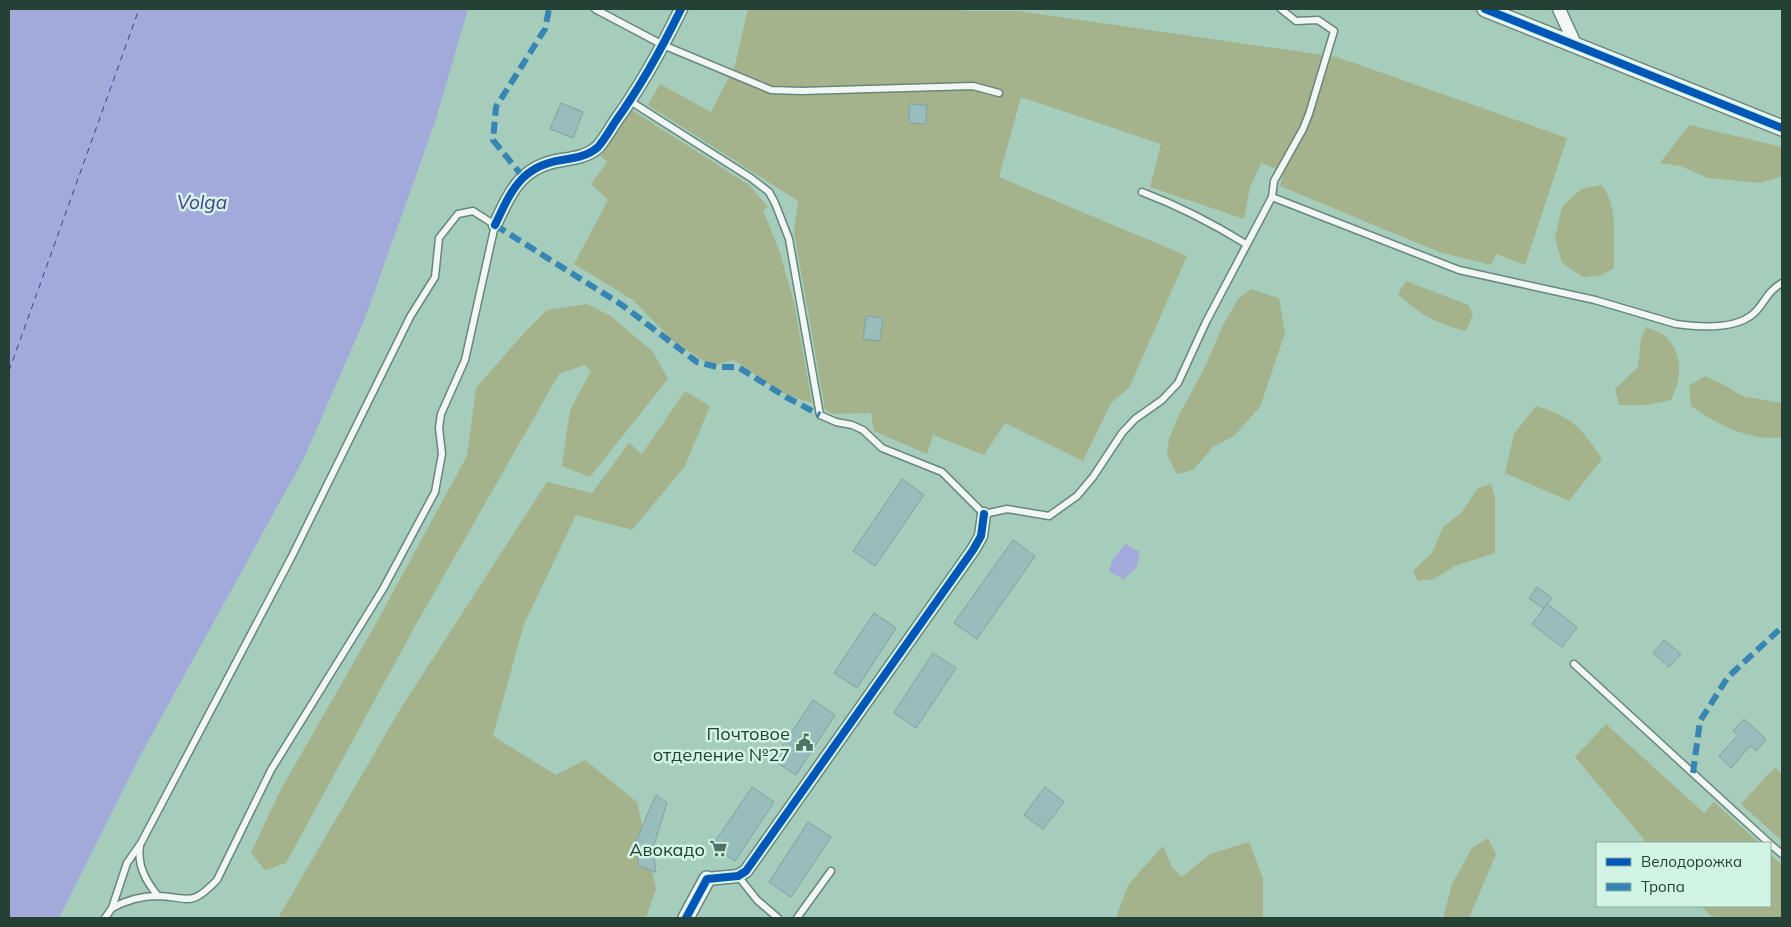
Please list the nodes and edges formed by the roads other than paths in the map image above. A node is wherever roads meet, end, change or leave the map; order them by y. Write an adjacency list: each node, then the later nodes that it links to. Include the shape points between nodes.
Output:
1 (595, 9): 7 (lane)
2 (681, 9): 7 (street)
3 (1280, 9): 12 (lane, via 1296,21 1318,20 1334,31 1303,129 1274,181)
4 (1485, 9): 6 (street)
5 (1560, 9): 6 (street)
6 (1575, 44): 10 (street)
7 (663, 45): 8 (lane, via 771,90 801,92 973,86); 9 (street)
8 (999, 93)
9 (630, 101): 13 (street, via 598,146 588,153 535,167 523,177 510,192); 16 (lane, via 769,192 793,254 820,415 863,430 882,448 942,472)
10 (1782, 128)
11 (1142, 192): 14 (lane, via 1200,216)
12 (1272, 197): 14 (lane); 15 (lane, via 1459,270 1595,300 1676,324 1734,324 1754,314 1765,296)
13 (495, 225): 19 (lane, via 473,211 458,214 439,238 435,277 410,317 291,558); 25 (lane, via 464,360 441,414 442,454 435,492 428,508 383,590 271,770 217,880 196,898 180,900)
14 (1246, 244): 16 (lane, via 1178,383 1122,433 1093,477 1076,496 1049,516 1007,509)
15 (1782, 283)
16 (984, 514): 23 (street, via 980,536 973,550 746,871)
17 (1574, 664): 18 (lane)
18 (1769, 842)
19 (141, 843): 25 (lane, via 138,860 141,870); 26 (lane, via 127,863)
20 (1771, 844): 21 (lane)
21 (1782, 854)
22 (831, 870): 30 (lane)
23 (738, 876): 24 (street); 29 (lane, via 757,900)
24 (707, 879): 28 (street)
25 (158, 896): 26 (lane, via 138,897)
26 (112, 908): 27 (lane)
27 (105, 918)
28 (686, 918)
29 (778, 918)
30 (797, 918)

